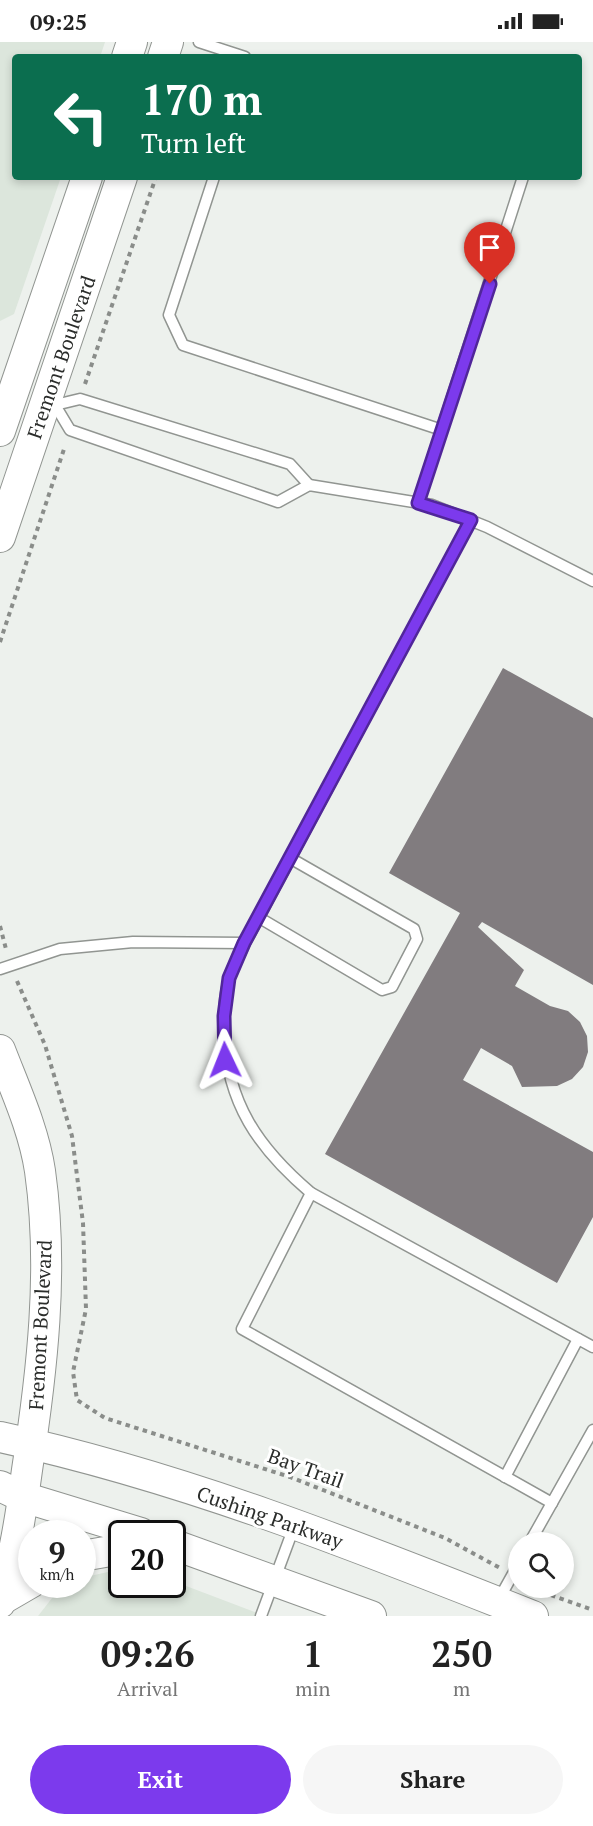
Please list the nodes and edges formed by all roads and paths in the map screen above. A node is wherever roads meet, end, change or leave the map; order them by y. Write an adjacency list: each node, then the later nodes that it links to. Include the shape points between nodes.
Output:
1 (199, 42): 2 (lane)
2 (236, 54)
3 (86, 180): 9 (main road, Fremont Boulevard)
4 (121, 180): 7 (main road, Fremont Boulevard)
5 (213, 180): 8 (lane, via 169,315 183,345)
6 (522, 180): 8 (lane)
7 (51, 403): 10 (lane, via 80,399 290,464); 10 (lane, via 70,430 278,502); 13 (main road, Fremont Boulevard)
8 (441, 430): 11 (lane)
9 (0, 431)
10 (309, 485): 11 (lane)
11 (418, 503): 12 (lane)
12 (471, 520): 14 (lane); 15 (lane)
13 (0, 537)
14 (593, 581)
15 (290, 858): 16 (lane); 16 (lane, via 414,929 417,939 392,987 382,990)
16 (258, 917): 17 (lane)
17 (244, 943): 18 (lane, via 184,940 60,949); 20 (lane, via 229,978 224,1016 225,1060 236,1100 256,1136 281,1168)
18 (0, 969)
19 (0, 1050): 26 (main road, Fremont Boulevard, via 25,1116 39,1169 45,1217 45,1291)
20 (311, 1193): 21 (lane); 27 (lane, via 242,1329)
21 (578, 1339): 22 (lane); 27 (lane)
22 (593, 1347)
23 (77, 1400): 36 (path, Bay Trail, via 105,1418 290,1478 445,1538)
24 (593, 1430): 29 (lane)
25 (0, 1437): 26 (main road, Cushing Parkway)
26 (31, 1444): 28 (main road, Fremont Boulevard); 31 (main road, Cushing Parkway)
27 (505, 1477): 29 (lane)
28 (12, 1492): 30 (main road); 40 (main road, Fremont Boulevard)
29 (552, 1503): 32 (lane)
30 (108, 1523)
31 (296, 1524): 37 (lane); 41 (main road, Cushing Parkway)
32 (536, 1532)
33 (186, 1549): 35 (main road)
34 (186, 1554): 35 (main road)
35 (212, 1557): 37 (main road)
36 (508, 1573)
37 (274, 1580): 44 (lane); 45 (main road)
38 (508, 1582): 41 (lane)
39 (18, 1591): 40 (main road)
40 (1, 1602)
41 (497, 1602): 42 (main road, Cushing Parkway)
42 (540, 1605): 43 (path)
43 (593, 1610)
44 (261, 1616)
45 (371, 1616)

